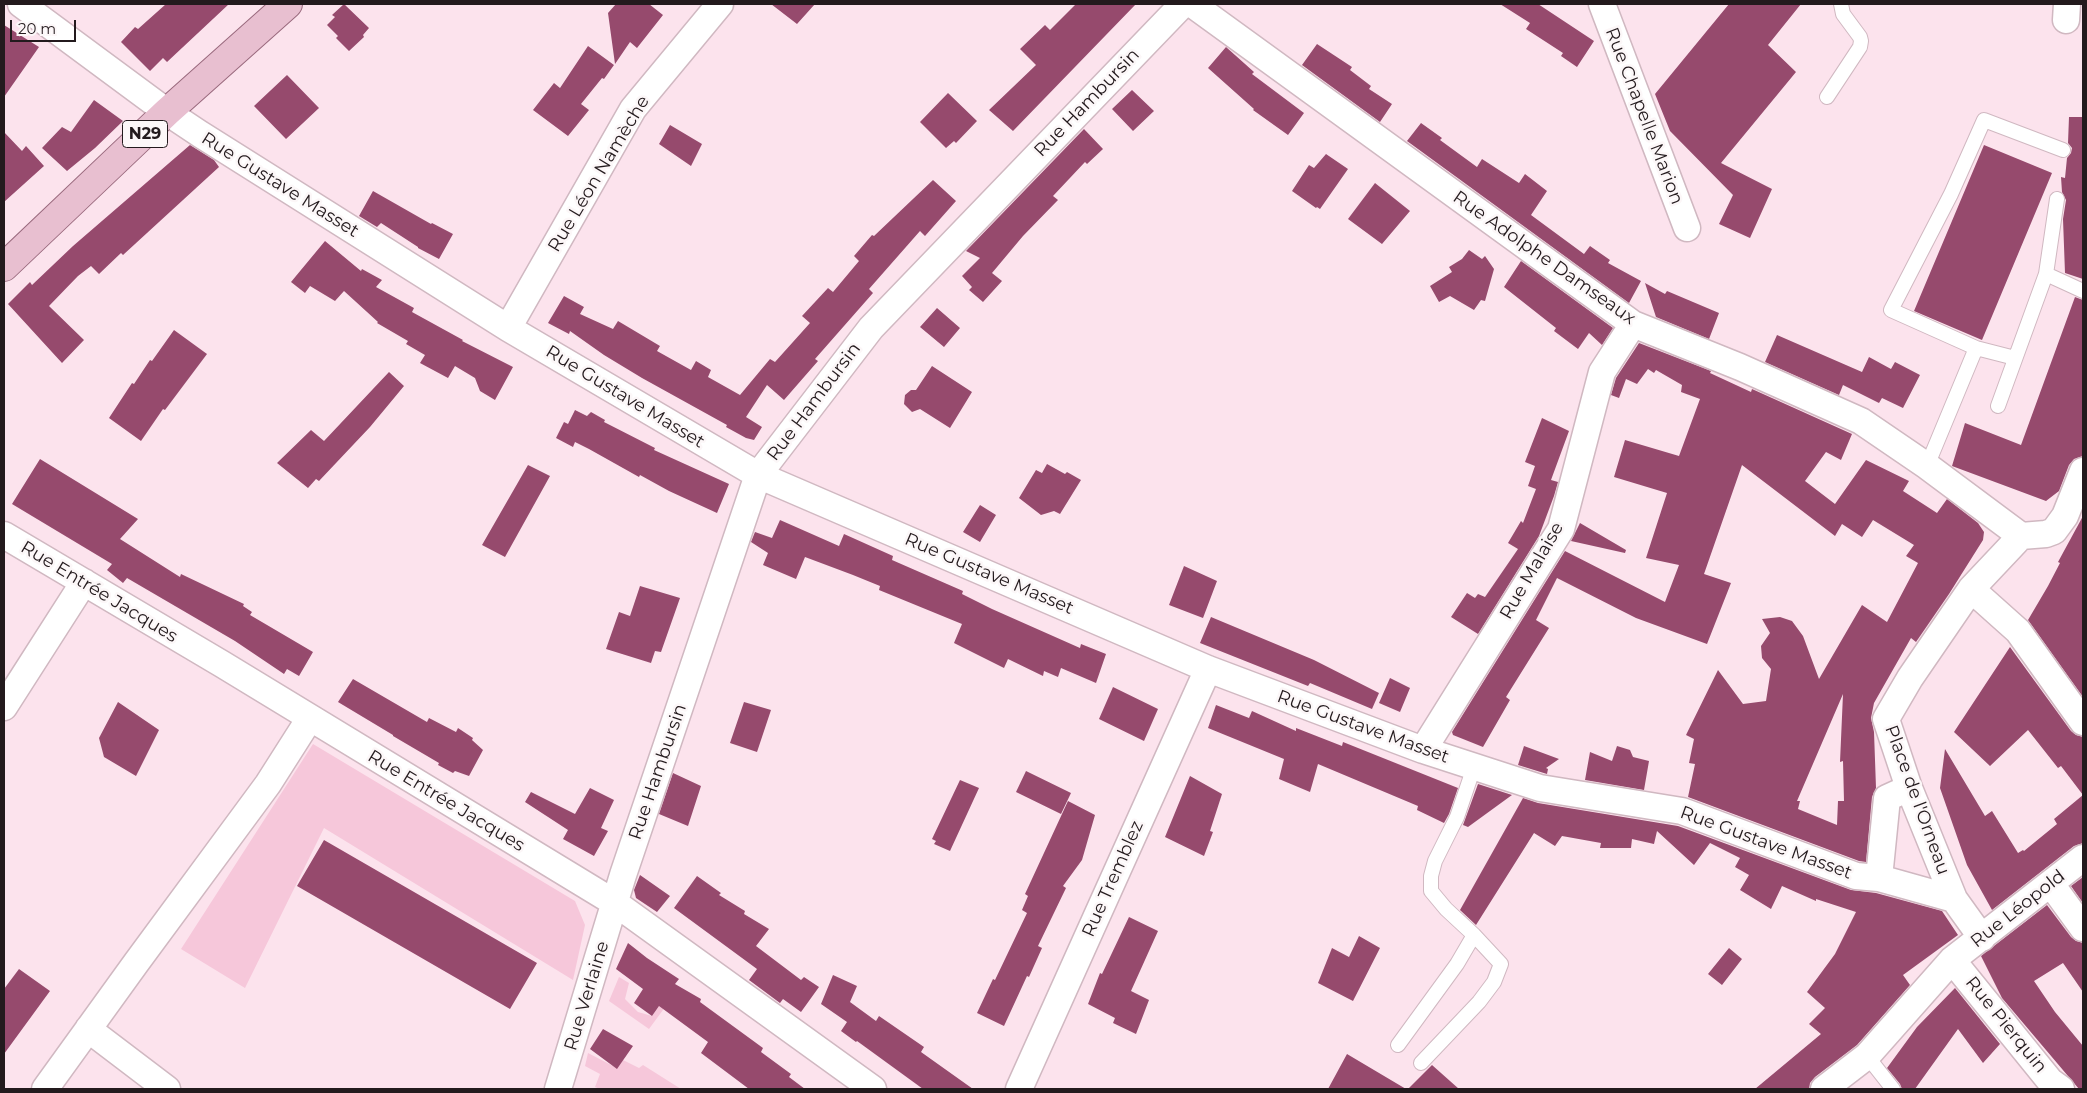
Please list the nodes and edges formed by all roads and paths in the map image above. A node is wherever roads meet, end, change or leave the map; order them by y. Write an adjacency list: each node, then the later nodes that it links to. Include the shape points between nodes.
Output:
1 (21, 4): 9 (street, Rue Gustave Masset)
2 (288, 4): 9 (main road, N29)
3 (720, 4): 17 (street, Rue Léon Namèche, via 633,109)
4 (1183, 4): 23 (street, Rue Hambursin, via 871,328)
5 (1192, 4): 16 (street, Rue Adolphe Damseaux)
6 (1602, 4): 12 (street, Rue Chapelle Marion)
7 (1841, 4): 8 (lane, via 1843,14 1861,41)
8 (1827, 97)
9 (167, 112): 13 (main road, N29); 17 (street, Rue Gustave Masset)
10 (2063, 150): 18 (lane, via 1984,120 1951,194 1891,310)
11 (2057, 199): 14 (lane)
12 (1687, 228)
13 (4, 267)
14 (2046, 274): 15 (lane); 19 (lane)
15 (2083, 291)
16 (1633, 324): 21 (street, Rue Adolphe Damseaux, via 1840,411 1880,433); 32 (street, Rue Malaise, via 1602,372 1561,528)
17 (508, 328): 23 (street, Rue Gustave Masset)
18 (1976, 348): 19 (lane); 21 (lane)
19 (2015, 358): 20 (lane)
20 (1998, 406)
21 (1927, 466): 25 (street, Rue Adolphe Damseaux)
22 (2083, 471): 25 (street, via 2065,516 2054,531)
23 (758, 476): 28 (street, Rue Gustave Masset); 39 (street, Rue Hambursin)
24 (4, 535): 26 (street, Rue Entrée Jacques)
25 (2020, 536): 27 (street, Place de l'Orneau)
26 (84, 582): 29 (street); 30 (street, Rue Entrée Jacques)
27 (1971, 589): 31 (street, via 2018,631); 34 (street, Place de l'Orneau, via 1886,719)
28 (1208, 668): 32 (street, Rue Gustave Masset); 52 (street, Rue Tremblez)
29 (4, 707)
30 (310, 718): 39 (street, Rue Entrée Jacques); 44 (street, via 268,784)
31 (2083, 722)
32 (1424, 750): 33 (street, Rue Gustave Masset)
33 (1474, 766): 36 (street, Rue Gustave Masset, via 1540,788 1682,811 1856,876); 41 (lane, via 1462,803 1435,861 1432,876 1432,891 1438,900)
34 (1909, 788): 36 (street, Place de l'Orneau, via 1887,798); 38 (street, Place de l'Orneau)
35 (2083, 858): 37 (street, Rue Léopold)
36 (1879, 878): 38 (street, Place de l'Orneau)
37 (2051, 884): 40 (street); 42 (street, Rue Léopold)
38 (1954, 899): 42 (street, Place de l'Orneau)
39 (615, 903): 50 (street, Rue Verlaine); 51 (street, Rue Entrée Jacques)
40 (2083, 928)
41 (1474, 936): 45 (lane); 47 (lane, via 1502,964 1479,1002)
42 (1982, 938): 43 (street, Rue Léopold)
43 (1952, 960): 46 (street, Rue Léopold); 55 (street, Rue Pierquin, via 2029,1065)
44 (88, 1029): 48 (street); 49 (street)
45 (1398, 1045)
46 (1867, 1056): 53 (street, Rue Léopold); 54 (lane)
47 (1421, 1063)
48 (45, 1089)
49 (167, 1089)
50 (558, 1089)
51 (873, 1089)
52 (1019, 1089)
53 (1824, 1089)
54 (1893, 1089)
55 (2061, 1089)

